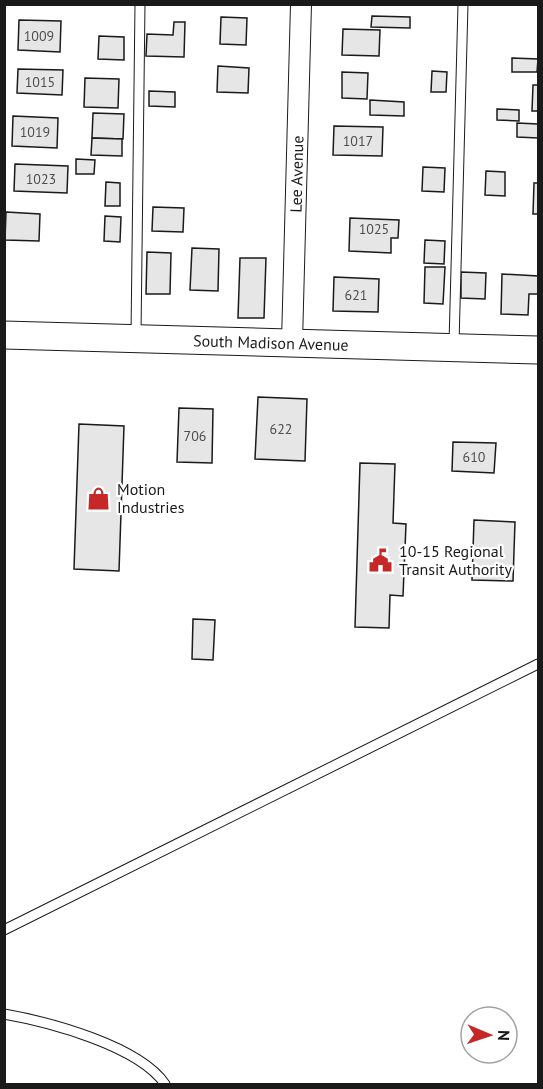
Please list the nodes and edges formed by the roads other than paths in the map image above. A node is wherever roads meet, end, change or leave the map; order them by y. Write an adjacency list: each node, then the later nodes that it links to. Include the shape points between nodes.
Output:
1 (140, 4): 5 (lane)
2 (301, 4): 6 (street, Lee Avenue)
3 (463, 4): 7 (lane)
4 (4, 335): 5 (main road, South Madison Avenue)
5 (135, 338): 6 (main road, South Madison Avenue)
6 (292, 342): 7 (main road, South Madison Avenue)
7 (454, 347): 8 (main road, South Madison Avenue)
8 (538, 350)
9 (538, 664): 10 (lane)
10 (4, 930)
11 (4, 1014): 12 (lane, via 35,1019 122,1049 159,1075)
12 (165, 1084)

